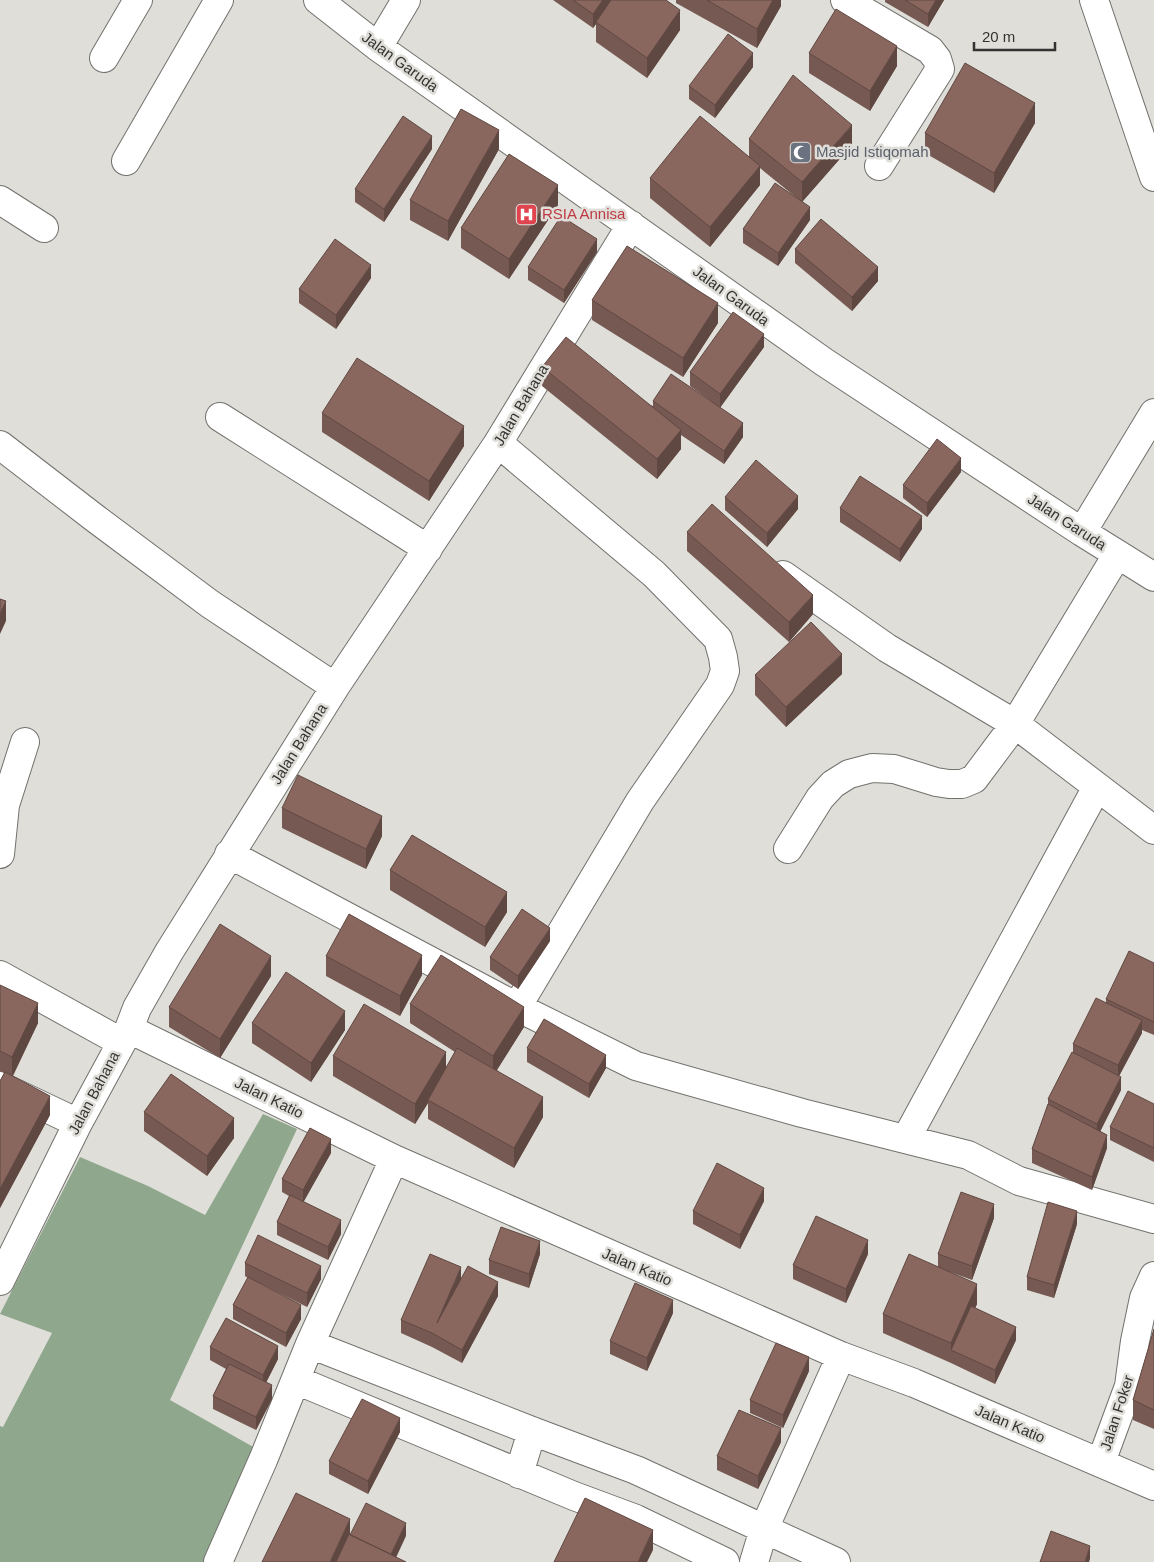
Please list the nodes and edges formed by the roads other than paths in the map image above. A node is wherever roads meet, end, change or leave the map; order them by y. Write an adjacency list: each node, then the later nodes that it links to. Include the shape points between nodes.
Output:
1 (138, 0): 8 (street)
2 (219, 0): 9 (street)
3 (318, 0): 7 (street, Jalan Garuda)
4 (406, 0): 7 (street)
5 (845, 0): 10 (street, via 930,50 940,70)
6 (1094, 0): 11 (street)
7 (378, 47): 13 (street, Jalan Garuda)
8 (104, 58)
9 (126, 161)
10 (880, 166)
11 (1154, 176)
12 (0, 200): 14 (street)
13 (631, 225): 17 (street, Jalan Bahana); 19 (street, Jalan Garuda, via 824,362)
14 (44, 228)
15 (1154, 414): 19 (street)
16 (220, 417): 20 (street)
17 (498, 443): 20 (street, Jalan Bahana); 33 (street, via 654,574 718,639 725,671 720,686 640,801)
18 (0, 445): 24 (street, via 210,604)
19 (1082, 532): 21 (street, Jalan Garuda)
20 (428, 549): 24 (street, Jalan Bahana)
21 (1117, 555): 23 (street, Jalan Garuda); 25 (street)
22 (765, 562): 25 (street, via 887,648)
23 (1154, 578)
24 (335, 687): 31 (street, Jalan Bahana)
25 (1015, 724): 27 (street); 29 (street, via 974,779 962,784 936,782 894,769 872,768 849,774 820,798)
26 (24, 742): 30 (street, via 5,805)
27 (1097, 787): 28 (street); 37 (street)
28 (1154, 830)
29 (788, 849)
30 (0, 854)
31 (229, 854): 33 (street); 34 (street, Jalan Bahana, via 155,976)
32 (0, 975): 34 (street, Jalan Katio)
33 (518, 1007): 37 (street, via 636,1066)
34 (125, 1035): 36 (street, Jalan Bahana); 38 (street, Jalan Katio)
35 (0, 1086): 36 (street)
36 (78, 1123): 41 (street, Jalan Bahana)
37 (906, 1139): 39 (street, via 968,1156 1019,1181)
38 (394, 1159): 42 (street); 43 (street, Jalan Katio)
39 (1154, 1219)
40 (1154, 1276): 46 (street, Jalan Foker, via 1144,1298 1129,1386)
41 (0, 1281)
42 (310, 1344): 44 (street); 45 (street)
43 (841, 1356): 46 (street, Jalan Katio, via 914,1383); 49 (street)
44 (296, 1380): 47 (street); 50 (street)
45 (532, 1431): 47 (street); 49 (street, via 636,1470)
46 (1101, 1462): 48 (street, Jalan Katio)
47 (519, 1474): 51 (street, via 636,1519)
48 (1154, 1486)
49 (764, 1529): 52 (street); 53 (street)
50 (218, 1562)
51 (725, 1562)
52 (754, 1562)
53 (836, 1562)

